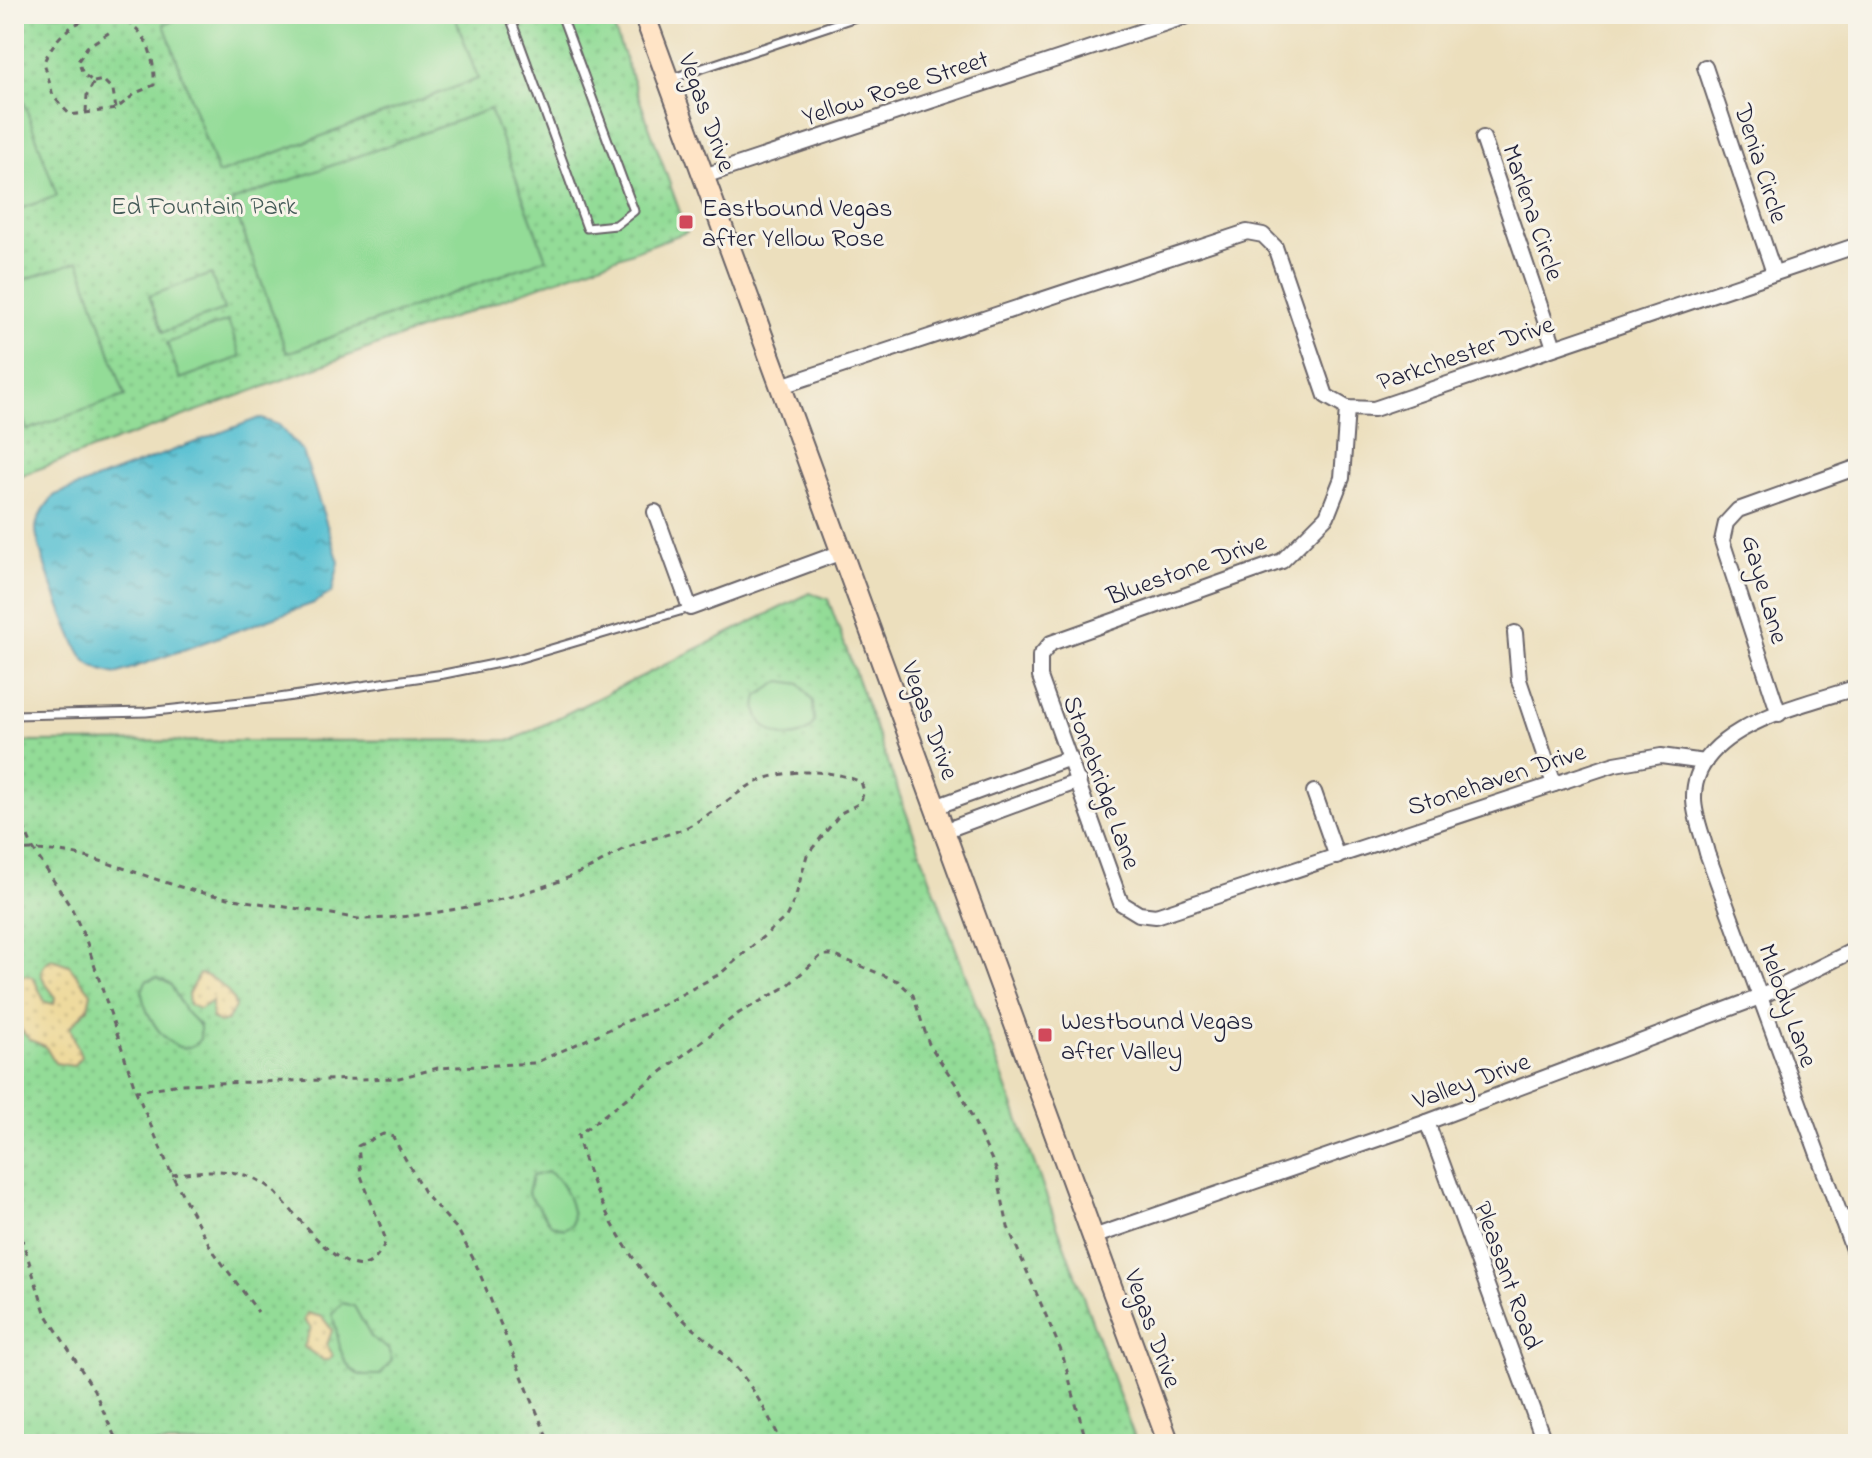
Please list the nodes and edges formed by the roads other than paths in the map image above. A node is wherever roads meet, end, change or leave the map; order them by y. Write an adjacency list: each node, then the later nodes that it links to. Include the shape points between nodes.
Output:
1 (509, 14): 2 (lane, via 587,228 616,225 634,211)
2 (561, 14)
3 (644, 14): 7 (main road, Vegas Drive)
4 (865, 14): 7 (lane)
5 (1193, 14): 9 (street, Yellow Rose Street)
6 (1705, 67): 11 (street, Denia Circle)
7 (668, 79): 9 (main road, Vegas Drive)
8 (1483, 138): 12 (street, Marlena Circle)
9 (704, 176): 13 (main road, Vegas Drive)
10 (1858, 245): 11 (street, Parkchester Drive)
11 (1774, 273): 12 (street, Parkchester Drive)
12 (1554, 347): 14 (street, Parkchester Drive, via 1374,409)
13 (781, 386): 14 (street, Parkchester Drive, via 1247,232 1263,235 1275,247 1326,396); 17 (main road, Vegas Drive)
14 (1347, 408): 20 (street, Bluestone Drive, via 1342,478 1327,516 1282,561 1051,643)
15 (1858, 467): 22 (street, Gaye Lane, via 1738,510 1726,523 1722,541)
16 (655, 512): 18 (street)
17 (842, 552): 18 (street); 29 (main road, Vegas Drive)
18 (690, 608): 23 (lane, via 514,660 444,674 146,712)
19 (1515, 633): 27 (street, via 1519,680)
20 (1040, 656): 24 (street, Stonebridge Lane, via 1040,677)
21 (1858, 687): 22 (street)
22 (1779, 714): 25 (street, via 1744,726)
23 (14, 715)
24 (1070, 758): 26 (street, Stonebridge Lane); 29 (street)
25 (1705, 762): 27 (street, Stonehaven Drive, via 1661,756); 34 (street, Melody Lane, via 1694,799 1707,853)
26 (1079, 781): 30 (street); 32 (street, Stonebridge Lane, via 1121,903)
27 (1554, 784): 31 (street, Stonehaven Drive)
28 (1314, 792): 31 (street)
29 (935, 807): 30 (main road, Vegas Drive)
30 (944, 831): 38 (main road, Vegas Drive)
31 (1337, 857): 32 (street, Stonehaven Drive, via 1156,916)
32 (1139, 914)
33 (1858, 948): 34 (street, Valley Drive)
34 (1760, 997): 35 (street, Valley Drive); 37 (street, Melody Lane)
35 (1427, 1122): 38 (street, Valley Drive); 41 (street, Pleasant Road)
36 (1858, 1216): 37 (street)
37 (1842, 1220): 39 (street, Melody Lane)
38 (1093, 1237): 40 (main road, Vegas Drive)
39 (1858, 1263)
40 (1169, 1444)
41 (1545, 1444)

